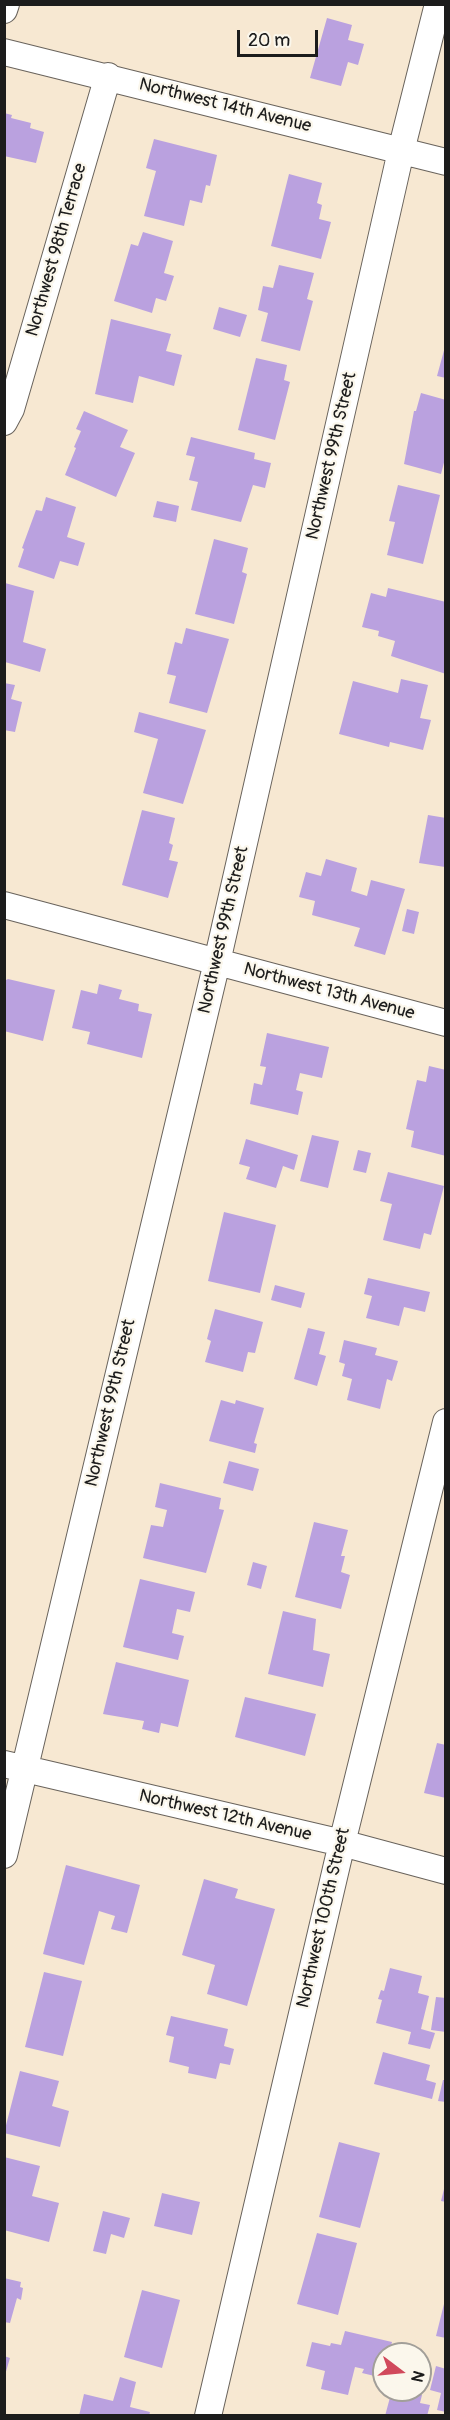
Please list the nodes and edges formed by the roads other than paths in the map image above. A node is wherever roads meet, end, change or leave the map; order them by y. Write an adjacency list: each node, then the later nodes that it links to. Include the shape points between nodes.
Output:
1 (6, 4): 3 (street)
2 (438, 4): 6 (street, Northwest 99th Street)
3 (4, 10)
4 (4, 52): 5 (street, Northwest 14th Avenue)
5 (108, 76): 6 (street, Northwest 14th Avenue); 8 (street, Northwest 98th Terrace)
6 (401, 151): 7 (street, Northwest 14th Avenue); 10 (street, Northwest 99th Street)
7 (446, 162)
8 (4, 422)
9 (4, 905): 10 (street, Northwest 13th Avenue)
10 (217, 962): 11 (street, Northwest 13th Avenue); 13 (street, Northwest 99th Street)
11 (446, 1023)
12 (446, 1422): 14 (street, Northwest 100th Street)
13 (14, 1766): 14 (street, Northwest 12th Avenue); 15 (street, Northwest 99th Street)
14 (342, 1843): 16 (street, Northwest 12th Avenue); 17 (street, Northwest 100th Street)
15 (4, 1855)
16 (446, 1871)
17 (208, 2415)

